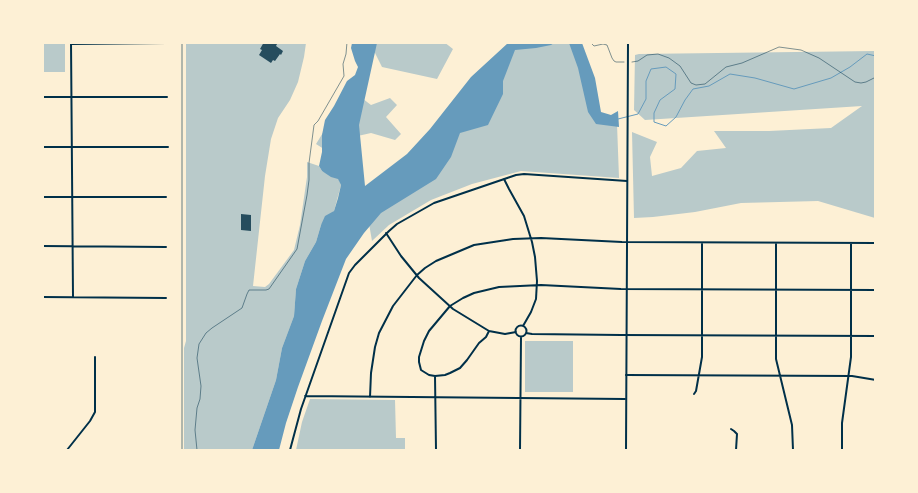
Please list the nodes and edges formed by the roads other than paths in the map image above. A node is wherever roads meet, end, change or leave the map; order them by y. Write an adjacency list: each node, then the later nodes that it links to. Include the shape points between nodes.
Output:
1 (628, 42): 11 (street)
2 (71, 43): 3 (street); 5 (street)
3 (167, 43)
4 (42, 97): 5 (street)
5 (71, 97): 6 (street); 8 (street)
6 (167, 97)
7 (42, 147): 8 (street)
8 (72, 147): 9 (street); 13 (street)
9 (168, 147)
10 (504, 179): 11 (street, via 524,174); 15 (street, via 434,203); 16 (street, via 524,216)
11 (627, 181): 17 (street)
12 (42, 197): 13 (street)
13 (72, 197): 14 (street); 23 (street)
14 (166, 197)
15 (386, 233): 25 (street); 54 (street, via 349,273)
16 (531, 238): 17 (street); 25 (street, via 474,245 436,261); 26 (street)
17 (626, 242): 18 (street); 27 (street)
18 (702, 242): 19 (street); 28 (street)
19 (776, 243): 20 (street); 29 (street)
20 (851, 243): 21 (street); 30 (street)
21 (876, 243)
22 (42, 246): 23 (street)
23 (72, 246): 24 (street); 33 (street)
24 (166, 247)
25 (417, 275): 35 (street); 55 (street, via 393,306 379,333 372,360)
26 (537, 285): 27 (street); 35 (street, via 487,289); 36 (street, via 536,298)
27 (627, 289): 28 (street); 40 (street)
28 (702, 289): 29 (street); 41 (street)
29 (776, 289): 30 (street); 42 (street)
30 (851, 290): 31 (street); 43 (street)
31 (876, 290)
32 (42, 297): 33 (street)
33 (73, 297): 34 (street)
34 (166, 298)
35 (450, 306): 37 (street); 48 (street, via 429,331 419,357 421,370)
36 (523, 326): 38 (street); 39 (street)
37 (489, 331): 38 (street); 48 (street, via 460,368)
38 (516, 332): 45 (street)
39 (526, 333): 40 (street); 45 (street)
40 (626, 335): 41 (street); 47 (street)
41 (702, 335): 42 (street); 49 (street)
42 (777, 336): 43 (street); 50 (street, via 776,360)
43 (851, 336): 44 (street); 51 (street)
44 (876, 336)
45 (521, 337): 57 (street)
46 (96, 356): 60 (street, via 95,412)
47 (626, 375): 49 (street); 58 (street)
48 (436, 376): 56 (street)
49 (699, 376): 50 (street); 53 (street)
50 (781, 376): 51 (street); 66 (street, via 792,425)
51 (849, 376): 52 (street); 67 (street, via 842,423)
52 (876, 380)
53 (694, 394)
54 (305, 396): 55 (street); 61 (street)
55 (370, 397): 56 (street)
56 (436, 397): 57 (street); 62 (street)
57 (520, 398): 58 (street); 63 (street)
58 (626, 399): 64 (street)
59 (731, 429): 65 (street, via 736,434)
60 (67, 450)
61 (290, 450)
62 (436, 450)
63 (520, 450)
64 (626, 450)
65 (736, 450)
66 (793, 450)
67 (842, 450)

